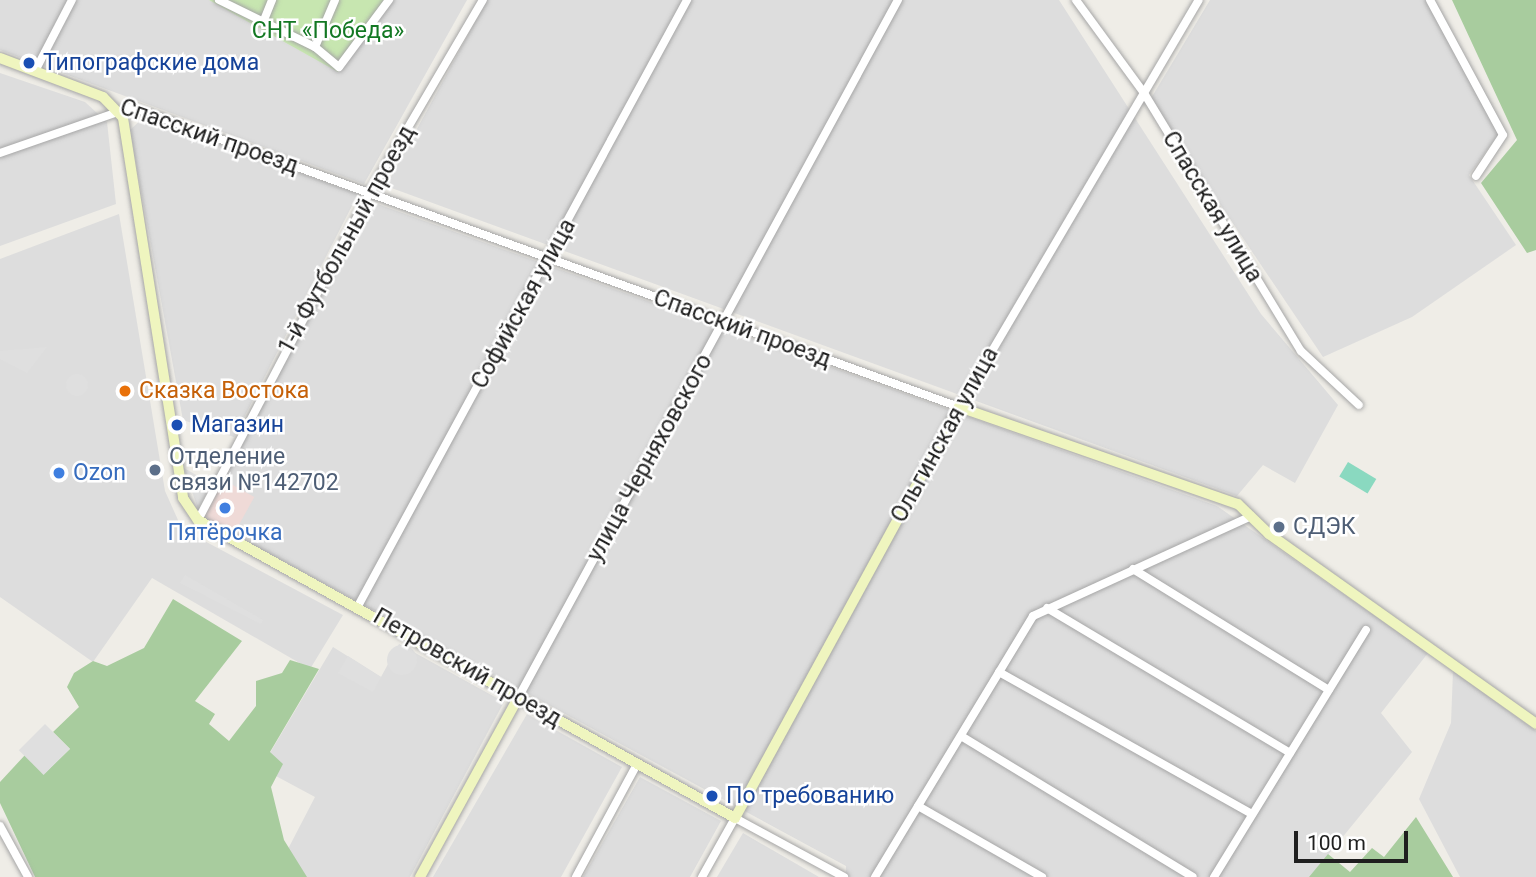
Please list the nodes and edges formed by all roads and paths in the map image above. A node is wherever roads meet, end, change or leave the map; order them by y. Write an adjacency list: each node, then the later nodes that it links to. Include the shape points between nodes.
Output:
1 (72, 0): 15 (street)
2 (219, 0): 12 (street)
3 (272, 0): 12 (street)
4 (335, 0): 13 (street)
5 (389, 0): 13 (street, via 339,67)
6 (483, 0): 20 (street, 1-й Футбольный проезд)
7 (898, 0): 22 (street, улица Черняховского)
8 (1076, 0): 16 (street, Спасская улица)
9 (1199, 0): 16 (street, Ольгинская улица)
10 (1430, 0): 19 (street, via 1503,135)
11 (684, 1): 21 (street, Софийская улица)
12 (264, 20): 13 (street)
13 (315, 47)
14 (0, 58): 15 (street, Спасский проезд)
15 (36, 71): 17 (street, Спасский проезд)
16 (1144, 93): 23 (street, Спасская улица, via 1301,351); 24 (street, Ольгинская улица)
17 (117, 108): 18 (street); 20 (street, Спасский проезд, via 132,107); 26 (street, via 183,498)
18 (0, 153)
19 (1476, 176)
20 (369, 194): 21 (street, Спасский проезд); 26 (street, 1-й Футбольный проезд)
21 (550, 260): 22 (street, Спасский проезд); 28 (street, Софийская улица)
22 (724, 322): 24 (street, Спасский проезд); 33 (street, улица Черняховского)
23 (1359, 405)
24 (959, 407): 25 (street, Спасский проезд, via 1172,479 1238,504); 40 (street, Ольгинская улица)
25 (1251, 516): 27 (street); 34 (street, Спасский проезд)
26 (198, 520): 28 (street, Петровский проезд)
27 (1133, 569): 29 (street); 32 (street)
28 (358, 606): 33 (street, Петровский проезд)
29 (1047, 608): 31 (street, via 1033,616); 36 (street)
30 (1366, 630): 32 (street)
31 (999, 672): 35 (street); 39 (street)
32 (1329, 690): 36 (street)
33 (518, 698): 37 (street, Петровский проезд); 44 (street, улица Черняховского)
34 (1536, 724)
35 (961, 736): 38 (street); 49 (street)
36 (1290, 753): 39 (street)
37 (637, 764): 40 (street, Петровский проезд); 45 (street)
38 (918, 806): 42 (street); 48 (street)
39 (1252, 814): 50 (street)
40 (736, 818): 46 (street, Ольгинская улица); 47 (street)
41 (0, 826): 43 (street)
42 (878, 876)
43 (28, 877)
44 (420, 877)
45 (576, 877)
46 (702, 877)
47 (844, 877)
48 (1042, 877)
49 (1193, 877)
50 (1214, 877)

